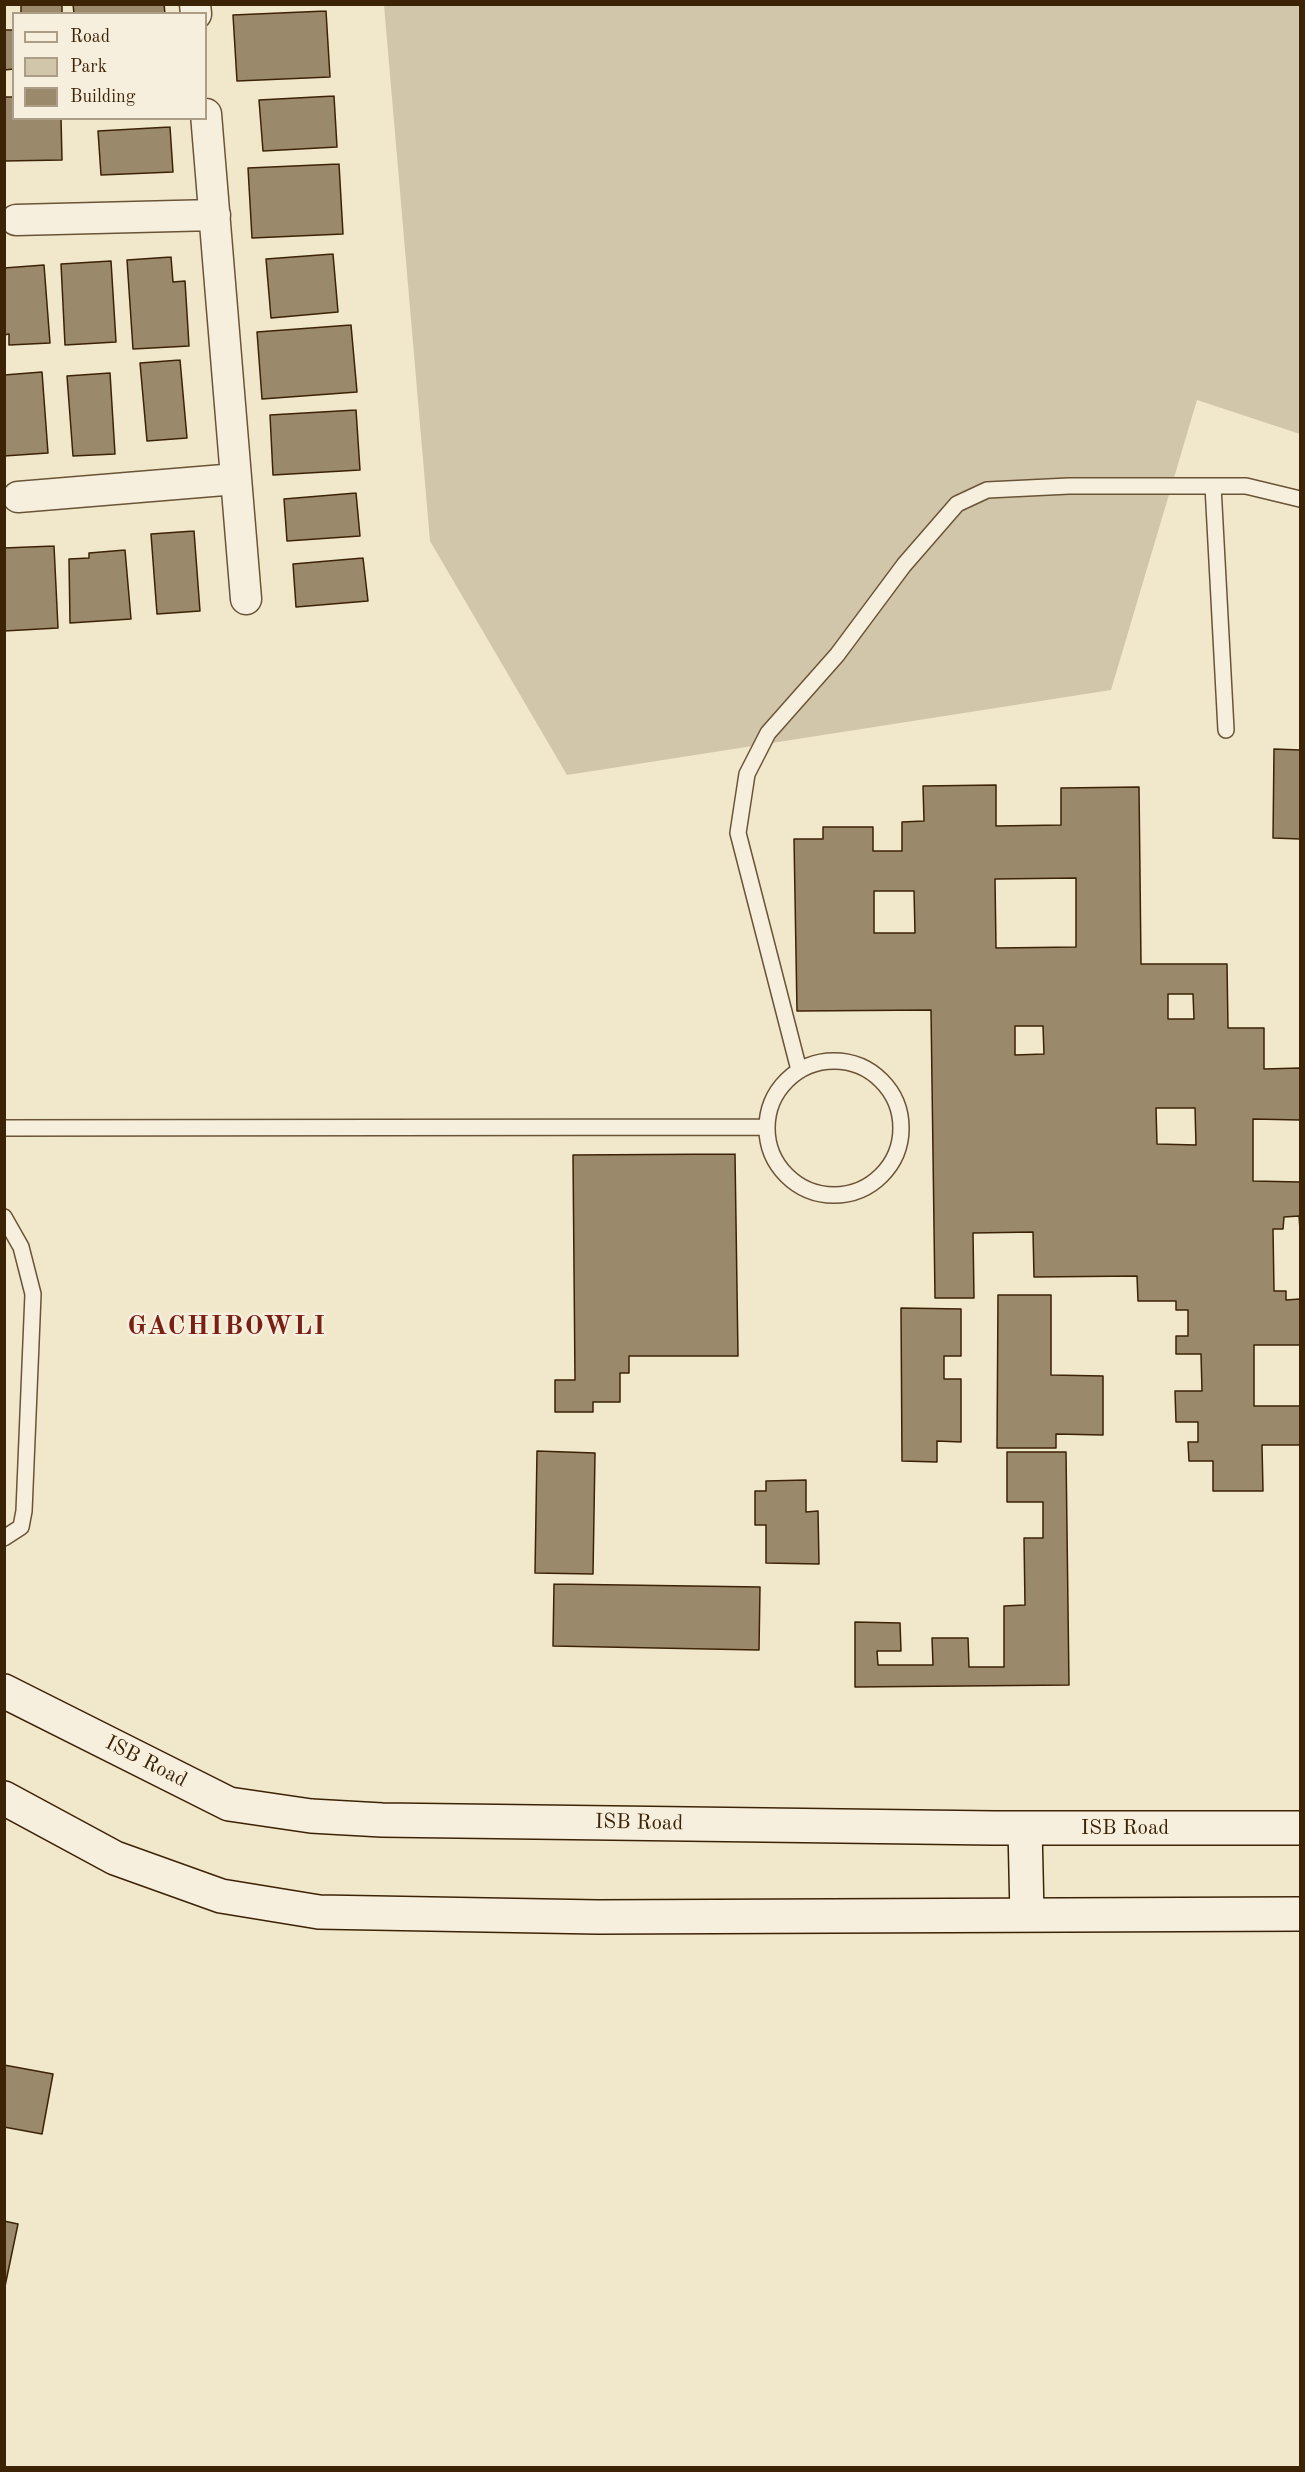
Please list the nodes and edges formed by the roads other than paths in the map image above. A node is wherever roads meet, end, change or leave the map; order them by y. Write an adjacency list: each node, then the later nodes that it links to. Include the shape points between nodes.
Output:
1 (207, 120): 2 (street)
2 (215, 214): 3 (street); 4 (street)
3 (16, 220)
4 (237, 479): 6 (street); 8 (street)
5 (1213, 486): 7 (lane, via 1246,486); 9 (lane); 10 (lane, via 987,490 957,504 904,565 837,655 768,733 747,774 738,833)
6 (18, 497)
7 (1300, 499)
8 (246, 599)
9 (1226, 730)
10 (800, 1070): 11 (lane, via 785,1080 776,1094 768,1110); 11 (lane, via 825,1061 852,1063 876,1076 893,1097 901,1123 898,1150 884,1173 870,1184 836,1196 809,1191 786,1176 771,1154)
11 (767, 1127): 12 (lane)
12 (4, 1128)
13 (4, 1217): 14 (lane, via 21,1246 33,1294 24,1511 21,1527)
14 (4, 1538)
15 (4, 1691): 17 (main road, ISB Road, via 229,1804 311,1816)
16 (4, 1798): 20 (main road, via 115,1858 210,1893 319,1912 597,1917)
17 (1025, 1828): 18 (main road, ISB Road); 20 (main road)
18 (1300, 1828)
19 (1300, 1914): 20 (main road)
20 (1027, 1916)

